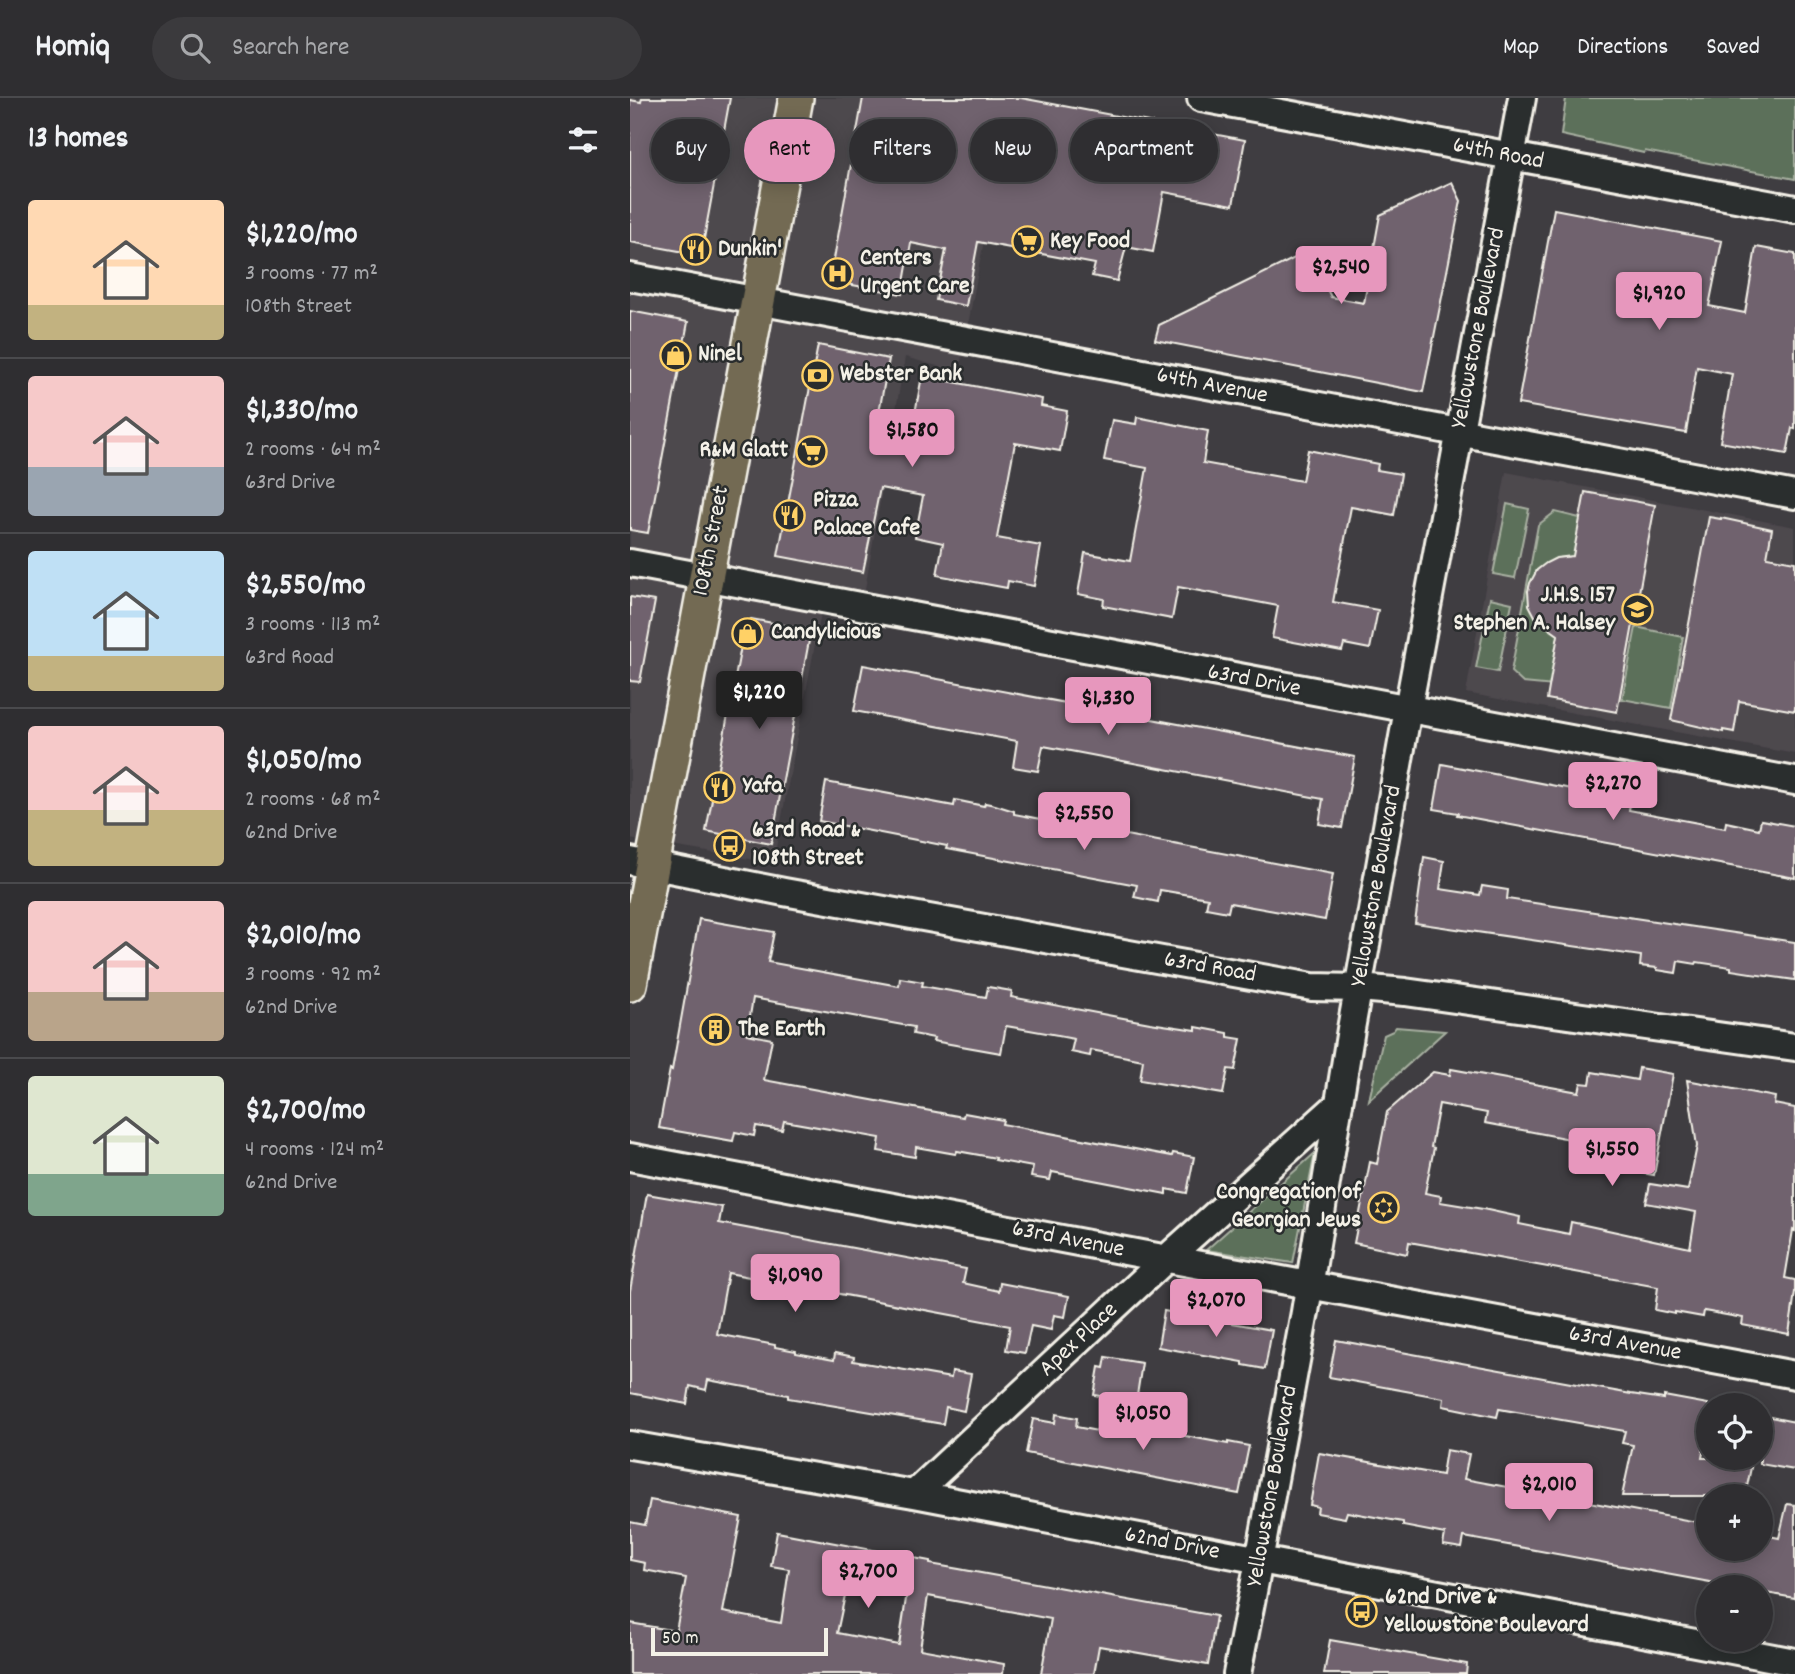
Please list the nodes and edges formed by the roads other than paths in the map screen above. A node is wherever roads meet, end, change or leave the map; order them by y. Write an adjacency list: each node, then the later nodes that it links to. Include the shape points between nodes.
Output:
1 (796, 98): 7 (main road, 108th Street)
2 (1201, 98): 4 (street, 64th Road)
3 (1522, 98): 4 (street, Yellowstone Boulevard)
4 (1511, 156): 5 (street, 64th Road); 8 (street, Yellowstone Boulevard)
5 (1795, 209)
6 (630, 277): 7 (street, 64th Avenue)
7 (758, 301): 8 (street, 64th Avenue); 11 (main road, 108th Street)
8 (1459, 433): 9 (street, 64th Avenue); 12 (street, Yellowstone Boulevard)
9 (1795, 495)
10 (630, 563): 11 (street, 63rd Drive)
11 (705, 578): 12 (street, 63rd Drive); 14 (main road, 108th Street)
12 (1408, 709): 13 (street, 63rd Drive); 16 (street, Yellowstone Boulevard)
13 (1795, 781)
14 (641, 863): 15 (main road, 108th Street); 16 (street, 63rd Road, via 1312,987)
15 (630, 984)
16 (1359, 988): 17 (street, 63rd Road); 18 (street, Yellowstone Boulevard)
17 (1795, 1047)
18 (1339, 1104): 20 (street, Apex Place); 21 (street, Yellowstone Boulevard)
19 (630, 1157): 20 (street, 63rd Avenue)
20 (1167, 1258): 21 (street, 63rd Avenue); 24 (street, Apex Place)
21 (1309, 1286): 22 (street, 63rd Avenue); 25 (street, Yellowstone Boulevard)
22 (1795, 1375)
23 (630, 1445): 24 (street, 62nd Drive)
24 (914, 1494): 25 (street, 62nd Drive)
25 (1259, 1561): 26 (street, 62nd Drive); 27 (street, Yellowstone Boulevard)
26 (1795, 1662)
27 (1237, 1674)

